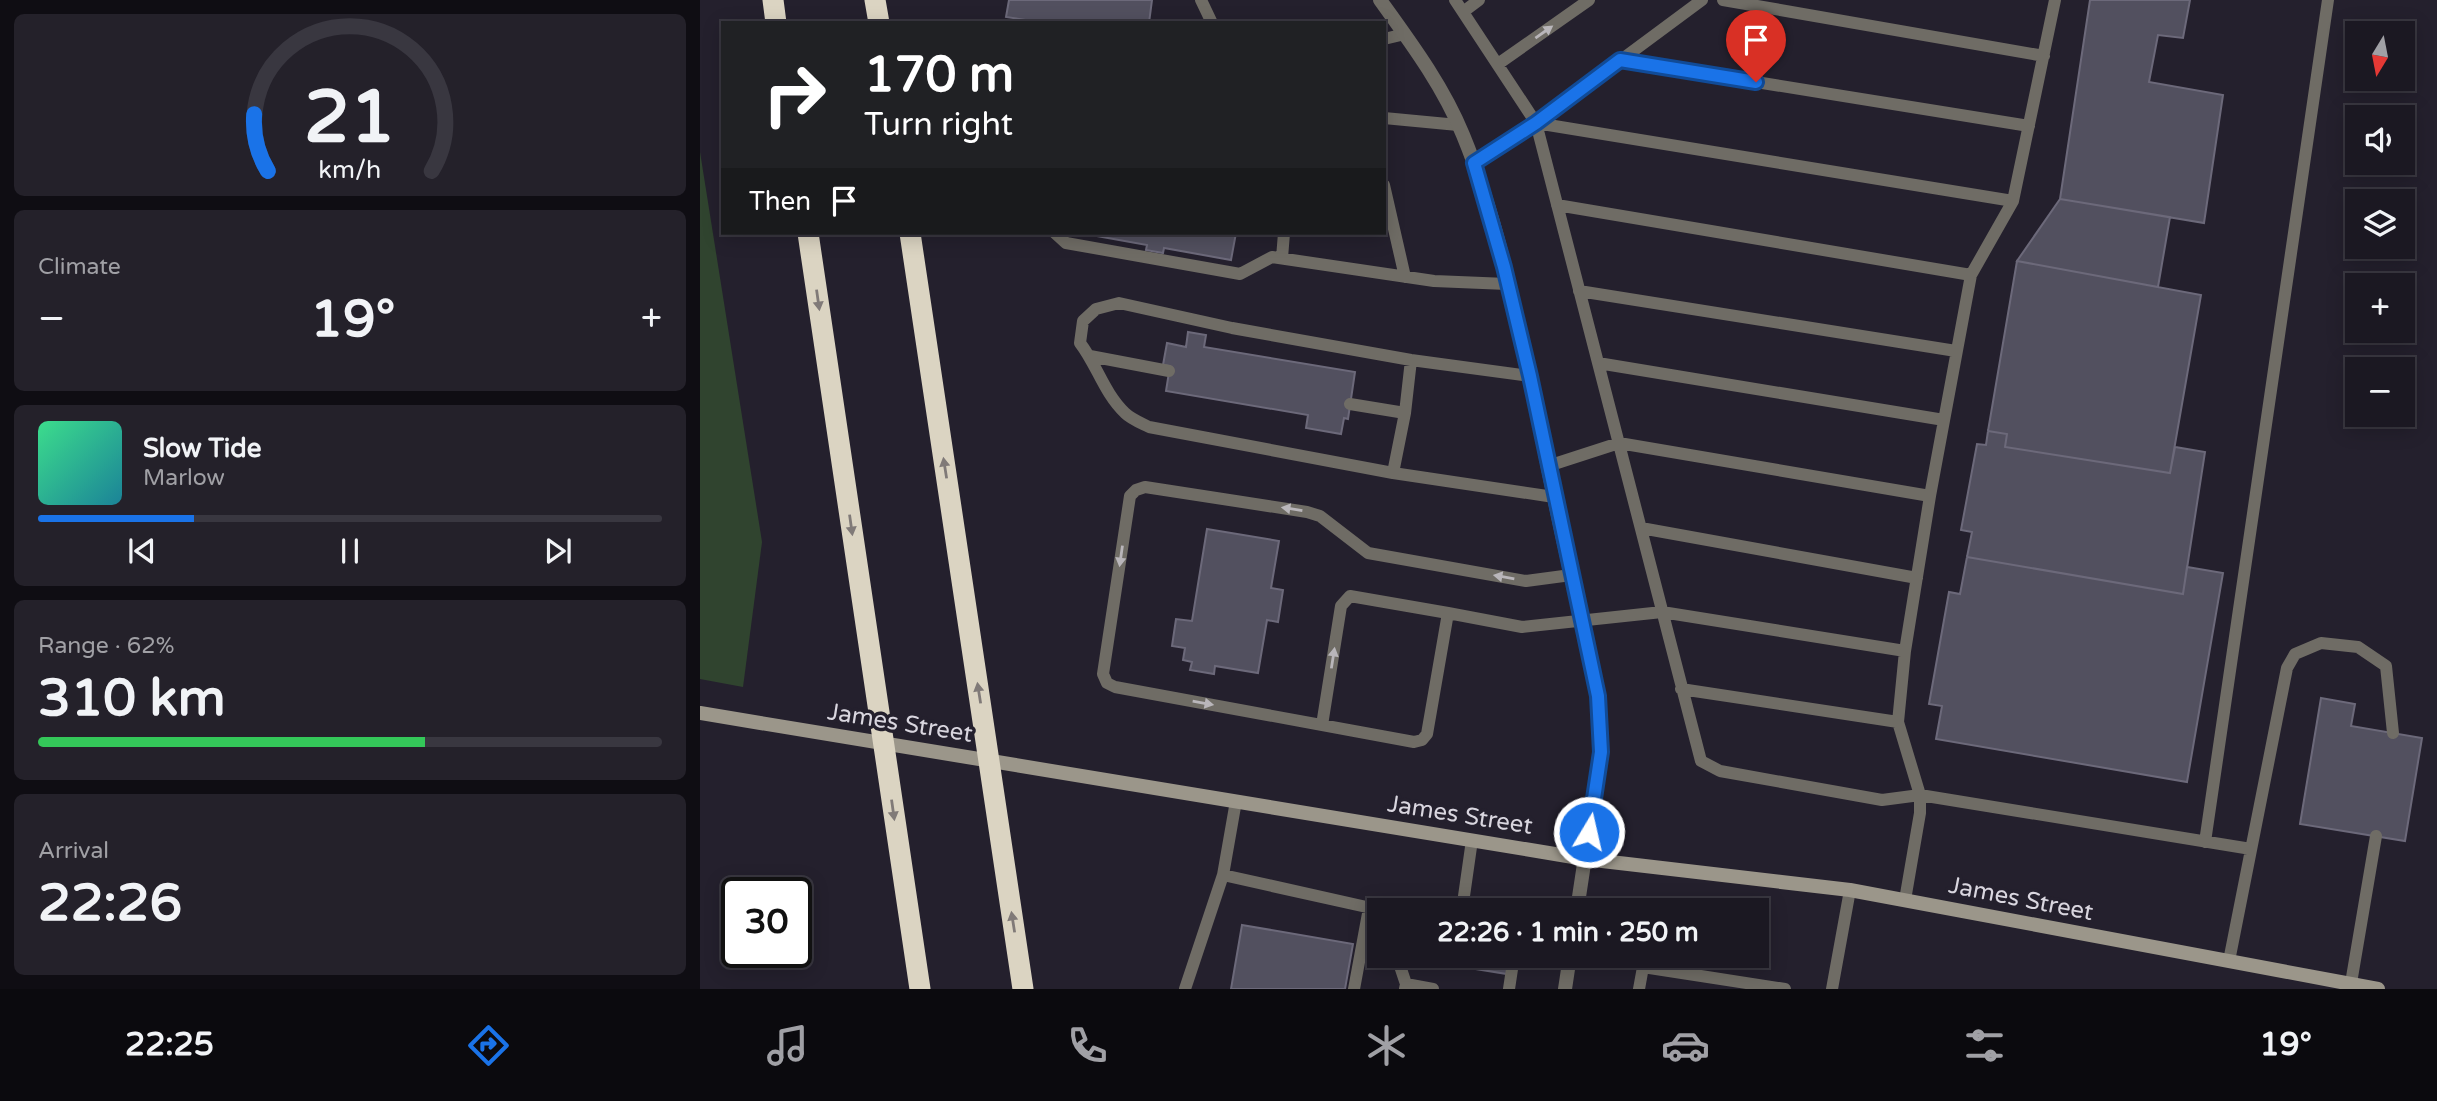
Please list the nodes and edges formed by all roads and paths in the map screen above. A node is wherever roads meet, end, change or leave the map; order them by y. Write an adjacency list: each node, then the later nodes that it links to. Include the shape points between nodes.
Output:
1 (773, 0): 13 (highway)
2 (875, 0): 14 (highway)
3 (1201, 0): 15 (lane)
4 (1380, 0): 16 (street)
5 (1455, 0): 12 (lane)
6 (1479, 0): 12 (lane)
7 (1589, 0): 20 (lane, one-way to 7)
8 (1702, 0): 19 (lane)
9 (1723, 0): 18 (lane)
10 (2055, 0): 18 (lane)
11 (2328, 0): 70 (lane)
12 (1463, 12): 20 (lane)
13 (776, 21)
14 (879, 21)
15 (1211, 21)
16 (1405, 34): 17 (lane); 23 (street)
17 (1386, 39)
18 (2043, 56): 24 (lane)
19 (1620, 60): 22 (lane); 24 (lane)
20 (1498, 64): 22 (lane)
21 (1386, 118): 23 (lane)
22 (1536, 123): 25 (lane); 27 (lane); 28 (lane)
23 (1458, 125): 25 (street)
24 (2029, 126): 27 (lane)
25 (1474, 163): 36 (street)
26 (1386, 194): 35 (lane)
27 (2013, 201): 34 (lane)
28 (1558, 205): 34 (lane); 37 (lane)
29 (808, 235): 64 (highway, one-way to 64)
30 (910, 235): 65 (highway, one-way to 30)
31 (1057, 235): 33 (lane, via 1066,243 1240,274 1272,257)
32 (1284, 235): 33 (lane)
33 (1282, 258): 35 (lane)
34 (1972, 275): 38 (lane)
35 (1405, 276): 36 (lane)
36 (1507, 284): 43 (street)
37 (1579, 291): 38 (lane); 41 (lane)
38 (1956, 351): 46 (lane)
39 (1090, 356): 40 (lane, via 1080,343 1083,321 1096,309 1119,303); 42 (lane); 49 (lane, via 1110,396 1126,415 1149,427)
40 (1411, 360): 43 (lane); 45 (lane)
41 (1598, 363): 46 (lane); 47 (lane)
42 (1169, 371)
43 (1530, 376): 48 (street)
44 (1350, 404): 45 (lane)
45 (1405, 413): 49 (lane)
46 (1944, 420): 50 (lane)
47 (1619, 443): 48 (lane); 50 (lane); 52 (lane)
48 (1548, 466): 51 (street)
49 (1393, 473): 51 (lane)
50 (1930, 496): 54 (lane)
51 (1554, 497): 53 (street)
52 (1641, 528): 54 (lane); 55 (lane)
53 (1571, 575): 57 (street); 62 (lane, one-way to 62, via 1526,581 1368,554 1320,516 1307,512 1145,487 1136,490 1130,496 1103,674 1107,683)
54 (1917, 578): 58 (lane)
55 (1662, 612): 57 (lane); 58 (lane); 59 (lane)
56 (1448, 613): 57 (lane, via 1522,627); 62 (lane, via 1427,734 1422,740); 62 (lane, one-way to 56, via 1344,600 1350,596)
57 (1582, 621): 72 (street, via 1601,728)
58 (1905, 651): 61 (lane)
59 (1681, 689): 61 (lane); 66 (lane, via 1702,761 1720,771 1882,800)
60 (700, 713): 64 (street, James Street)
61 (1898, 722): 66 (lane)
62 (1322, 725)
63 (2393, 733): 71 (lane, via 2386,666 2358,648 2320,643 2295,654 2287,668)
64 (884, 743): 65 (street, James Street); 86 (highway, one-way to 86)
65 (989, 761): 67 (street, James Street); 87 (highway, one-way to 65)
66 (1920, 795): 70 (lane); 77 (lane)
67 (1236, 801): 69 (street, James Street); 73 (lane)
68 (2376, 836): 84 (lane)
69 (1472, 840): 72 (street, James Street); 75 (lane)
70 (2205, 842): 71 (lane)
71 (2251, 849): 80 (lane)
72 (1585, 859): 74 (street, James Street); 76 (street)
73 (1223, 875): 78 (lane); 88 (lane)
74 (1850, 890): 77 (street, James Street); 95 (lane)
75 (1464, 898)
76 (1579, 898)
77 (1905, 900): 80 (street, James Street)
78 (1367, 907)
79 (1367, 937): 89 (lane)
80 (2229, 961): 84 (street, James Street)
81 (1400, 968): 85 (lane)
82 (1512, 968): 91 (lane)
83 (1568, 968): 92 (street)
84 (2350, 986): 96 (street, James Street)
85 (1405, 987): 90 (lane)
86 (920, 989)
87 (1023, 989)
88 (1185, 989)
89 (1354, 989)
90 (1433, 989)
91 (1509, 989)
92 (1565, 989)
93 (1639, 989): 94 (lane, via 1643,967)
94 (1785, 989)
95 (1832, 989)
96 (2378, 989)

